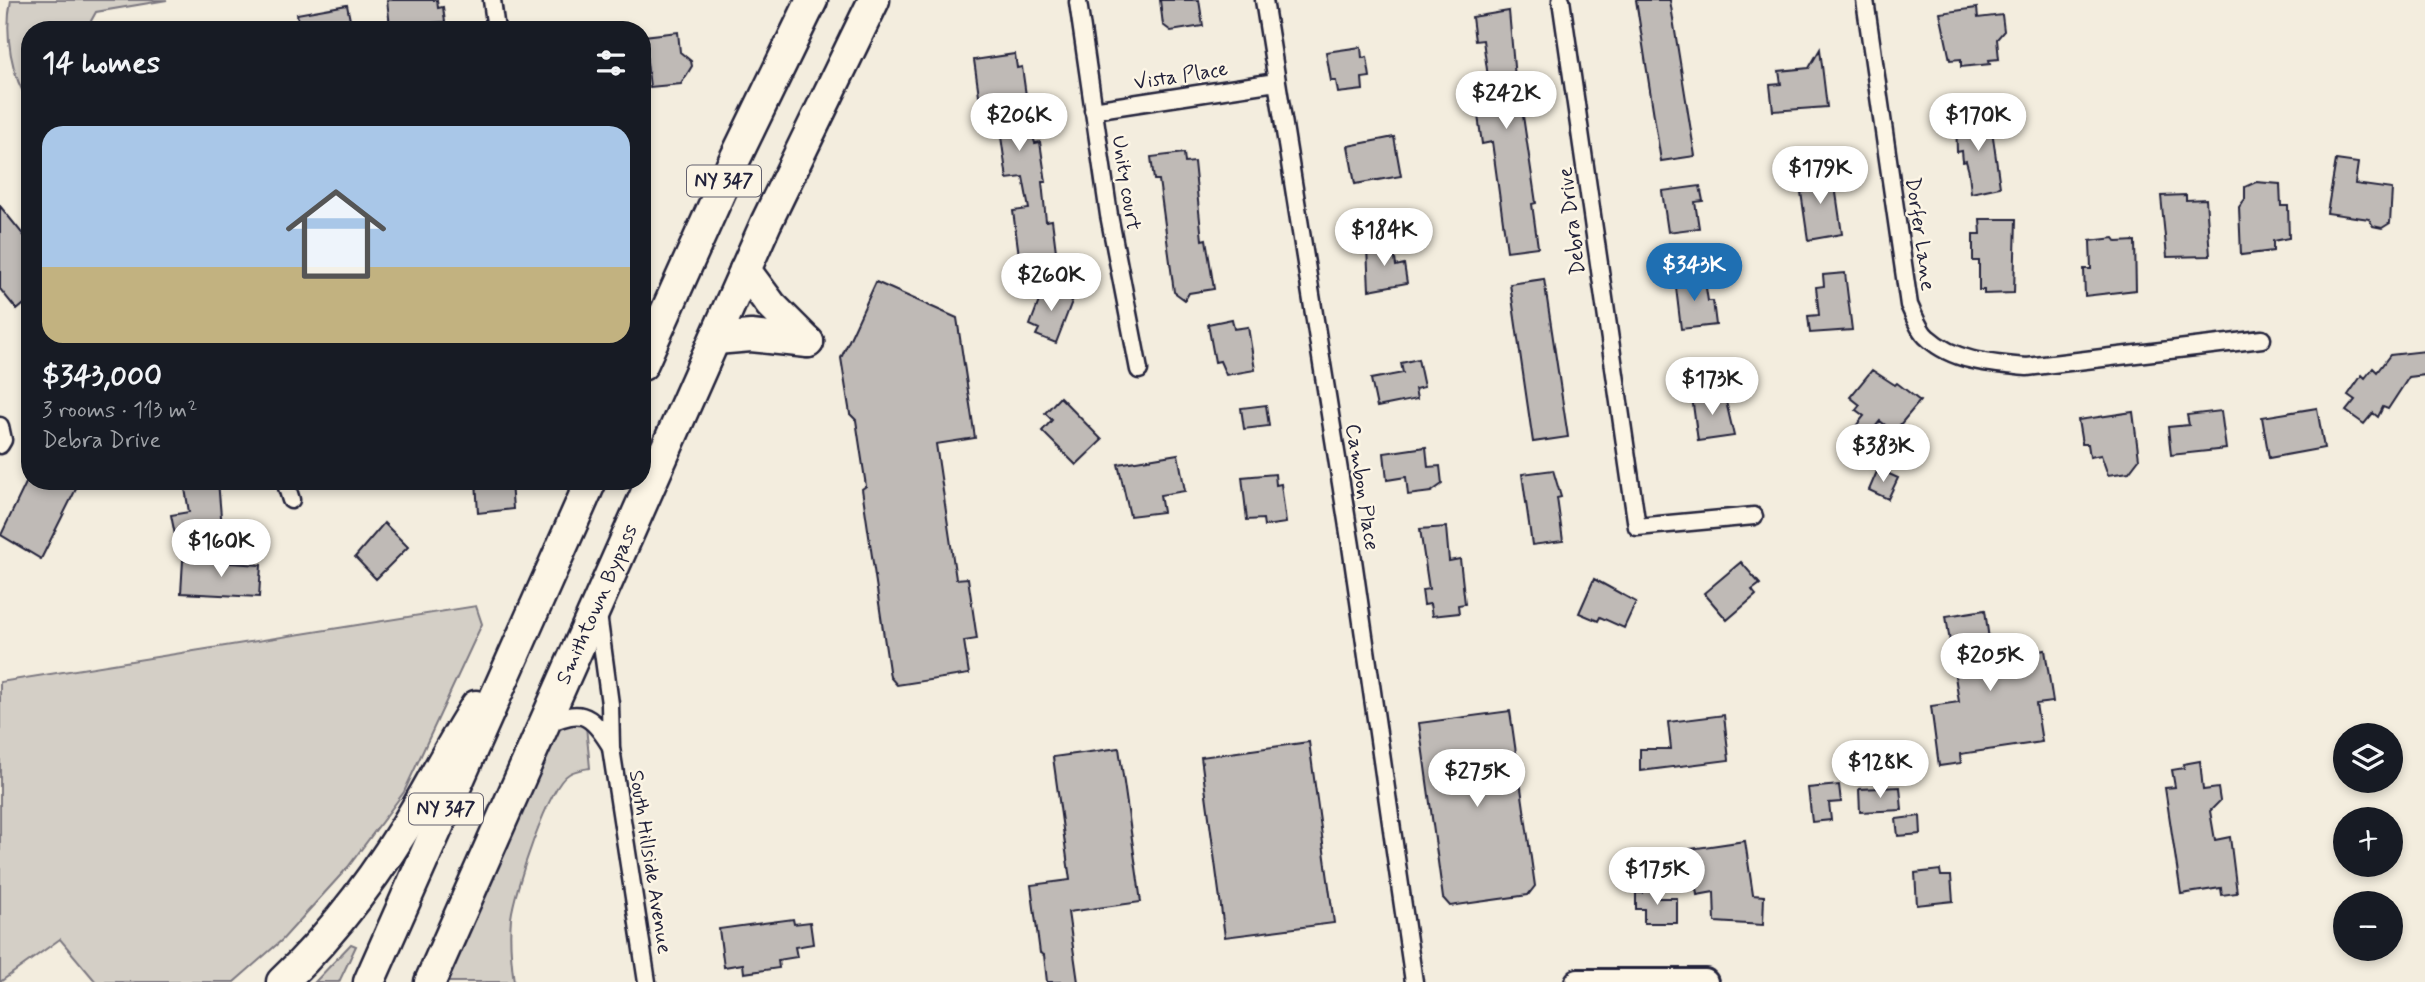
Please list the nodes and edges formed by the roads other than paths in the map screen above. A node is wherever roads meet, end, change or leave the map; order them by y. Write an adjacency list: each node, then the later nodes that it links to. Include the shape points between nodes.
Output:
1 (492, 0): 8 (street)
2 (812, 0): 14 (highway, NY 347)
3 (874, 0): 11 (highway, Smithtown Bypass / NY 347)
4 (1264, 0): 9 (street, Cambon Place)
5 (1561, 0): 24 (street, Debra Drive, via 1637,527)
6 (1865, 0): 13 (street, Dorfer Lane, via 1909,305 1926,337 1955,355 2027,367)
7 (1078, 2): 10 (street, Unity court)
8 (495, 21)
9 (1276, 82): 10 (street, Vista Place); 34 (street, Cambon Place)
10 (1093, 110): 15 (street, Unity court)
11 (745, 270): 12 (highway, Smithtown Bypass / NY 347); 12 (highway, via 808,342 751,336)
12 (716, 339): 18 (highway, Smithtown Bypass / NY 347)
13 (2262, 339)
14 (651, 345)
15 (1139, 370)
16 (0, 426): 17 (street)
17 (0, 446)
18 (651, 485)
19 (288, 490): 23 (street)
20 (570, 490): 25 (highway)
21 (587, 490): 25 (highway, NY 347)
22 (649, 490): 26 (highway, Smithtown Bypass / NY 347)
23 (291, 500)
24 (1754, 516)
25 (575, 518): 27 (highway, NY 347)
26 (597, 606): 28 (highway, Smithtown Bypass / NY 347); 29 (street, South Hillside Avenue)
27 (522, 636): 30 (highway, via 378,866); 31 (highway, NY 347)
28 (544, 725): 29 (street, South Hillside Avenue, via 569,714 585,716); 32 (highway, Smithtown Bypass / NY 347)
29 (611, 747): 33 (street, South Hillside Avenue)
30 (282, 982)
31 (369, 982)
32 (430, 982)
33 (647, 982)
34 (1415, 982)
35 (1584, 982): 36 (main road)
36 (1705, 982)

